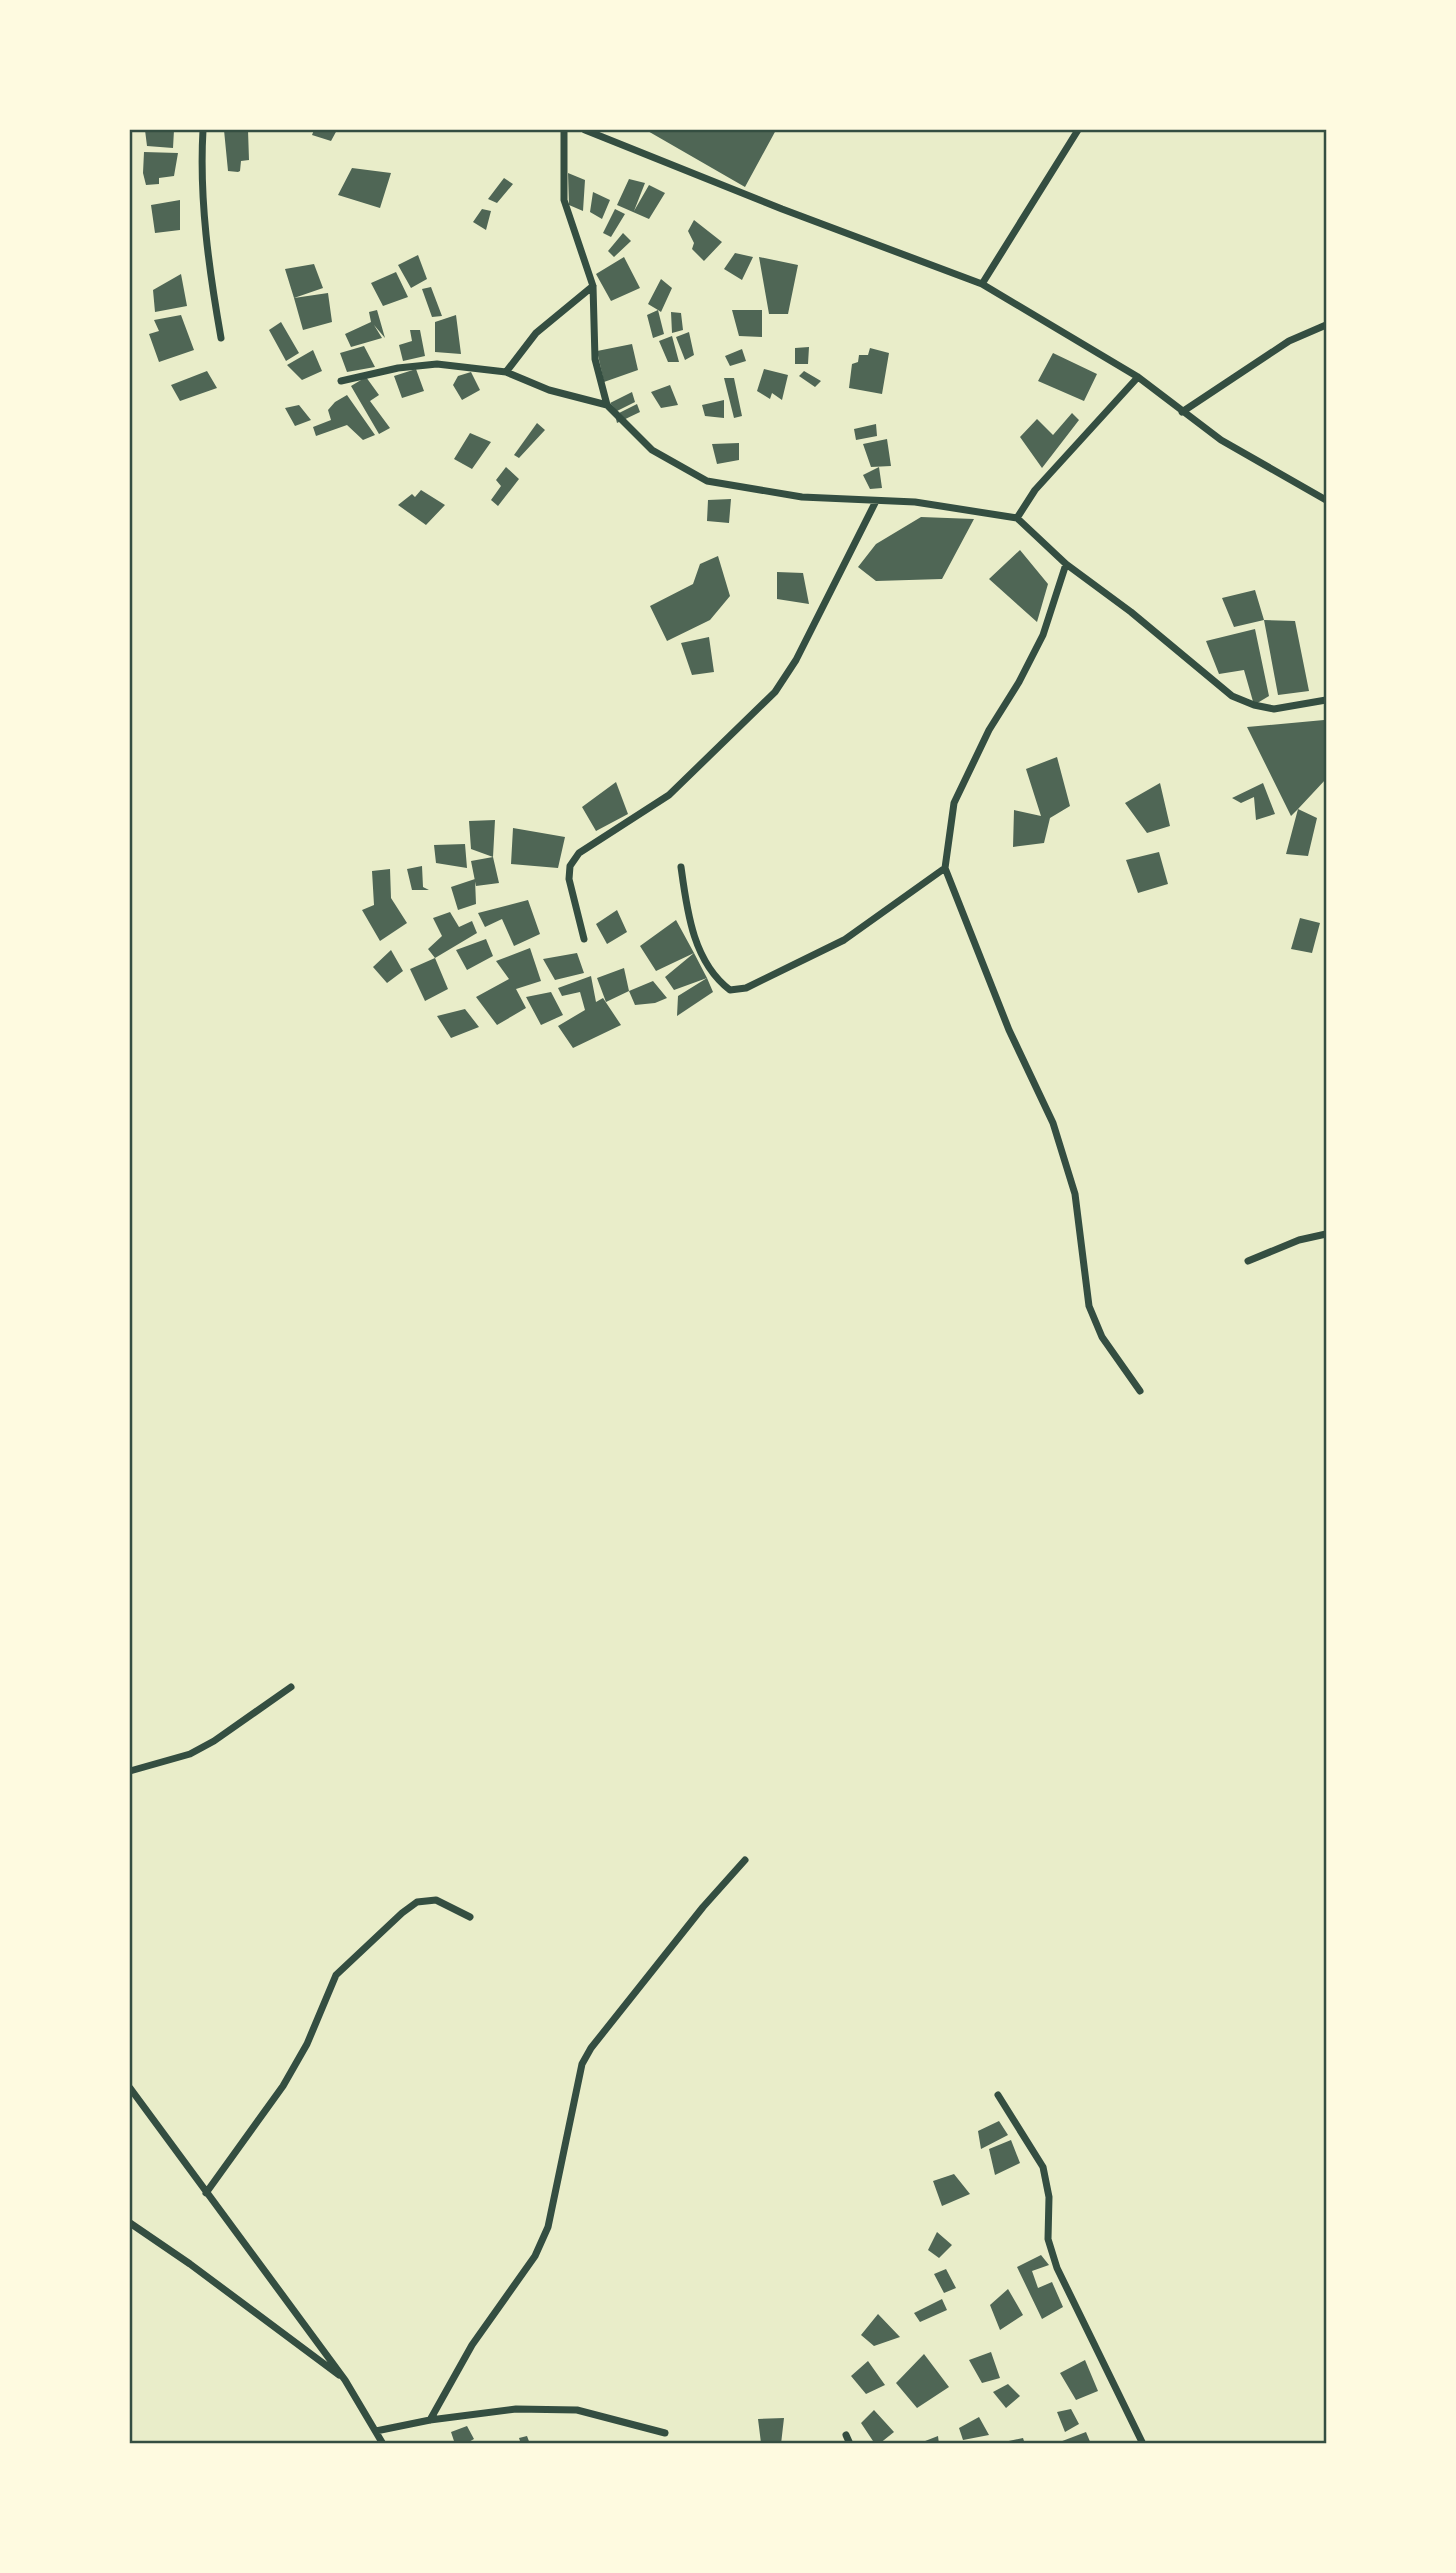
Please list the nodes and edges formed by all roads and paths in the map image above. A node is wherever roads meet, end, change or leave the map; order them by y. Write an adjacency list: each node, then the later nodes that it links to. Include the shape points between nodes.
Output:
1 (204, 130): 8 (street, via 205,218)
2 (564, 130): 6 (street, via 564,200)
3 (585, 130): 5 (street)
4 (1078, 130): 5 (street)
5 (982, 284): 10 (street)
6 (593, 286): 9 (street, via 536,332); 12 (street, via 596,359)
7 (1326, 325): 13 (street, via 1289,341)
8 (221, 338)
9 (506, 372): 11 (street, via 437,364); 12 (street, via 549,390)
10 (1138, 377): 13 (street); 16 (street, via 1035,490)
11 (341, 381)
12 (607, 405): 15 (street, via 652,450 707,481 802,498)
13 (1182, 412): 14 (street, via 1221,440)
14 (1326, 500)
15 (876, 501): 16 (street, via 915,502); 21 (street, via 796,660 775,692 668,794 579,853 570,866)
16 (1017, 518): 17 (street)
17 (1066, 564): 18 (street, via 1232,696 1274,709); 20 (street, via 1044,635 989,730 954,803)
18 (1326, 700)
19 (681, 867): 20 (street, via 693,934 715,979 730,990 746,988 844,940)
20 (944, 868): 24 (street, via 1009,1030 1053,1124 1075,1194 1089,1306 1102,1337)
21 (584, 939)
22 (1326, 1234): 23 (street)
23 (1248, 1261)
24 (1140, 1391)
25 (291, 1687): 26 (street, via 190,1754)
26 (130, 1771)
27 (745, 1860): 34 (street, via 582,2064 548,2227)
28 (470, 1917): 31 (street, via 436,1900 417,1902 336,1975 307,2044 283,2086)
29 (130, 2088): 31 (street)
30 (998, 2095): 40 (street, via 1043,2167 1049,2197 1048,2239 1057,2268)
31 (206, 2193): 33 (street)
32 (130, 2223): 33 (street)
33 (345, 2379): 35 (street)
34 (430, 2420): 35 (street); 36 (street, via 516,2409 577,2410)
35 (376, 2431): 38 (street)
36 (666, 2433)
37 (846, 2435): 39 (street)
38 (383, 2444)
39 (850, 2444)
40 (1143, 2444)

